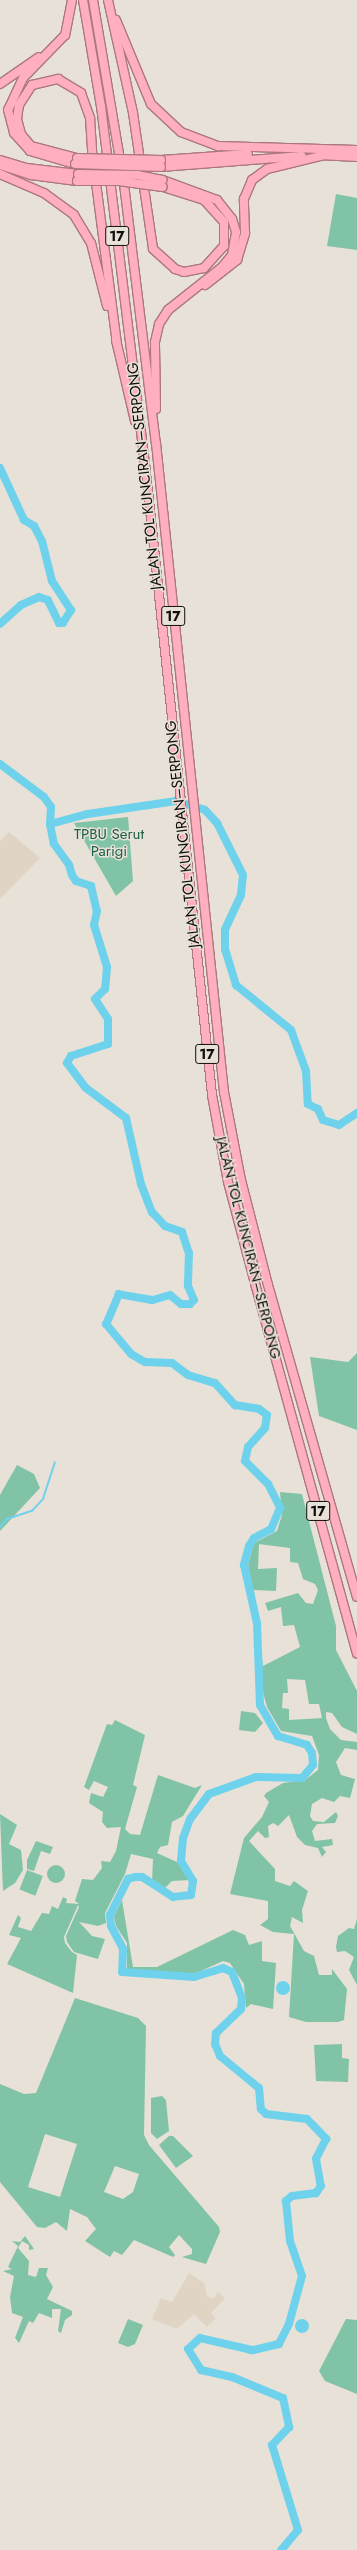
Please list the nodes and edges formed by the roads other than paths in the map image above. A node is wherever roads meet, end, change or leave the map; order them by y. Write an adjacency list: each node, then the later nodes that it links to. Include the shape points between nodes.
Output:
1 (72, 0): 5 (highway, via 70,26)
2 (83, 0): 21 (highway, JALAN TOL KUNCIRAN–SERPONG / 17, via 101,106)
3 (93, 0): 20 (highway, JALAN TOL KUNCIRAN–SERPONG / 17, via 115,114)
4 (108, 0): 7 (highway, via 140,85 151,104 181,132 218,146); 17 (highway, via 133,113 153,249 175,269 204,268 224,246 224,222 204,200)
5 (59, 43): 6 (highway); 12 (highway, via 23,78 8,110 14,133 30,151)
6 (0, 84)
7 (315, 150): 8 (highway); 13 (highway)
8 (357, 150)
9 (325, 155): 10 (highway); 13 (highway); 18 (highway, via 280,165 258,174 247,187 244,199 245,233 237,260 218,278)
10 (357, 157)
11 (0, 160): 16 (highway, via 27,168)
12 (76, 161): 13 (highway, bridge); 19 (highway, via 31,146 21,134 17,119 19,105 32,84 58,79 71,84 87,102)
13 (161, 163)
14 (0, 165): 16 (highway, via 31,176)
15 (0, 174): 19 (highway, via 60,202 85,229)
16 (78, 177): 17 (highway, bridge, via 138,175)
17 (163, 183): 18 (highway, via 217,200 232,219 236,232 232,255 222,267)
18 (183, 297): 20 (highway, via 159,324 155,342)
19 (117, 345): 21 (highway)
20 (156, 444): 22 (highway, JALAN TOL KUNCIRAN–SERPONG / 17, via 224,1092 241,1180 268,1285)
21 (146, 472): 23 (highway, JALAN TOL KUNCIRAN–SERPONG / 17, via 177,785 212,1094 228,1182)
22 (357, 1597)
23 (357, 1653)

